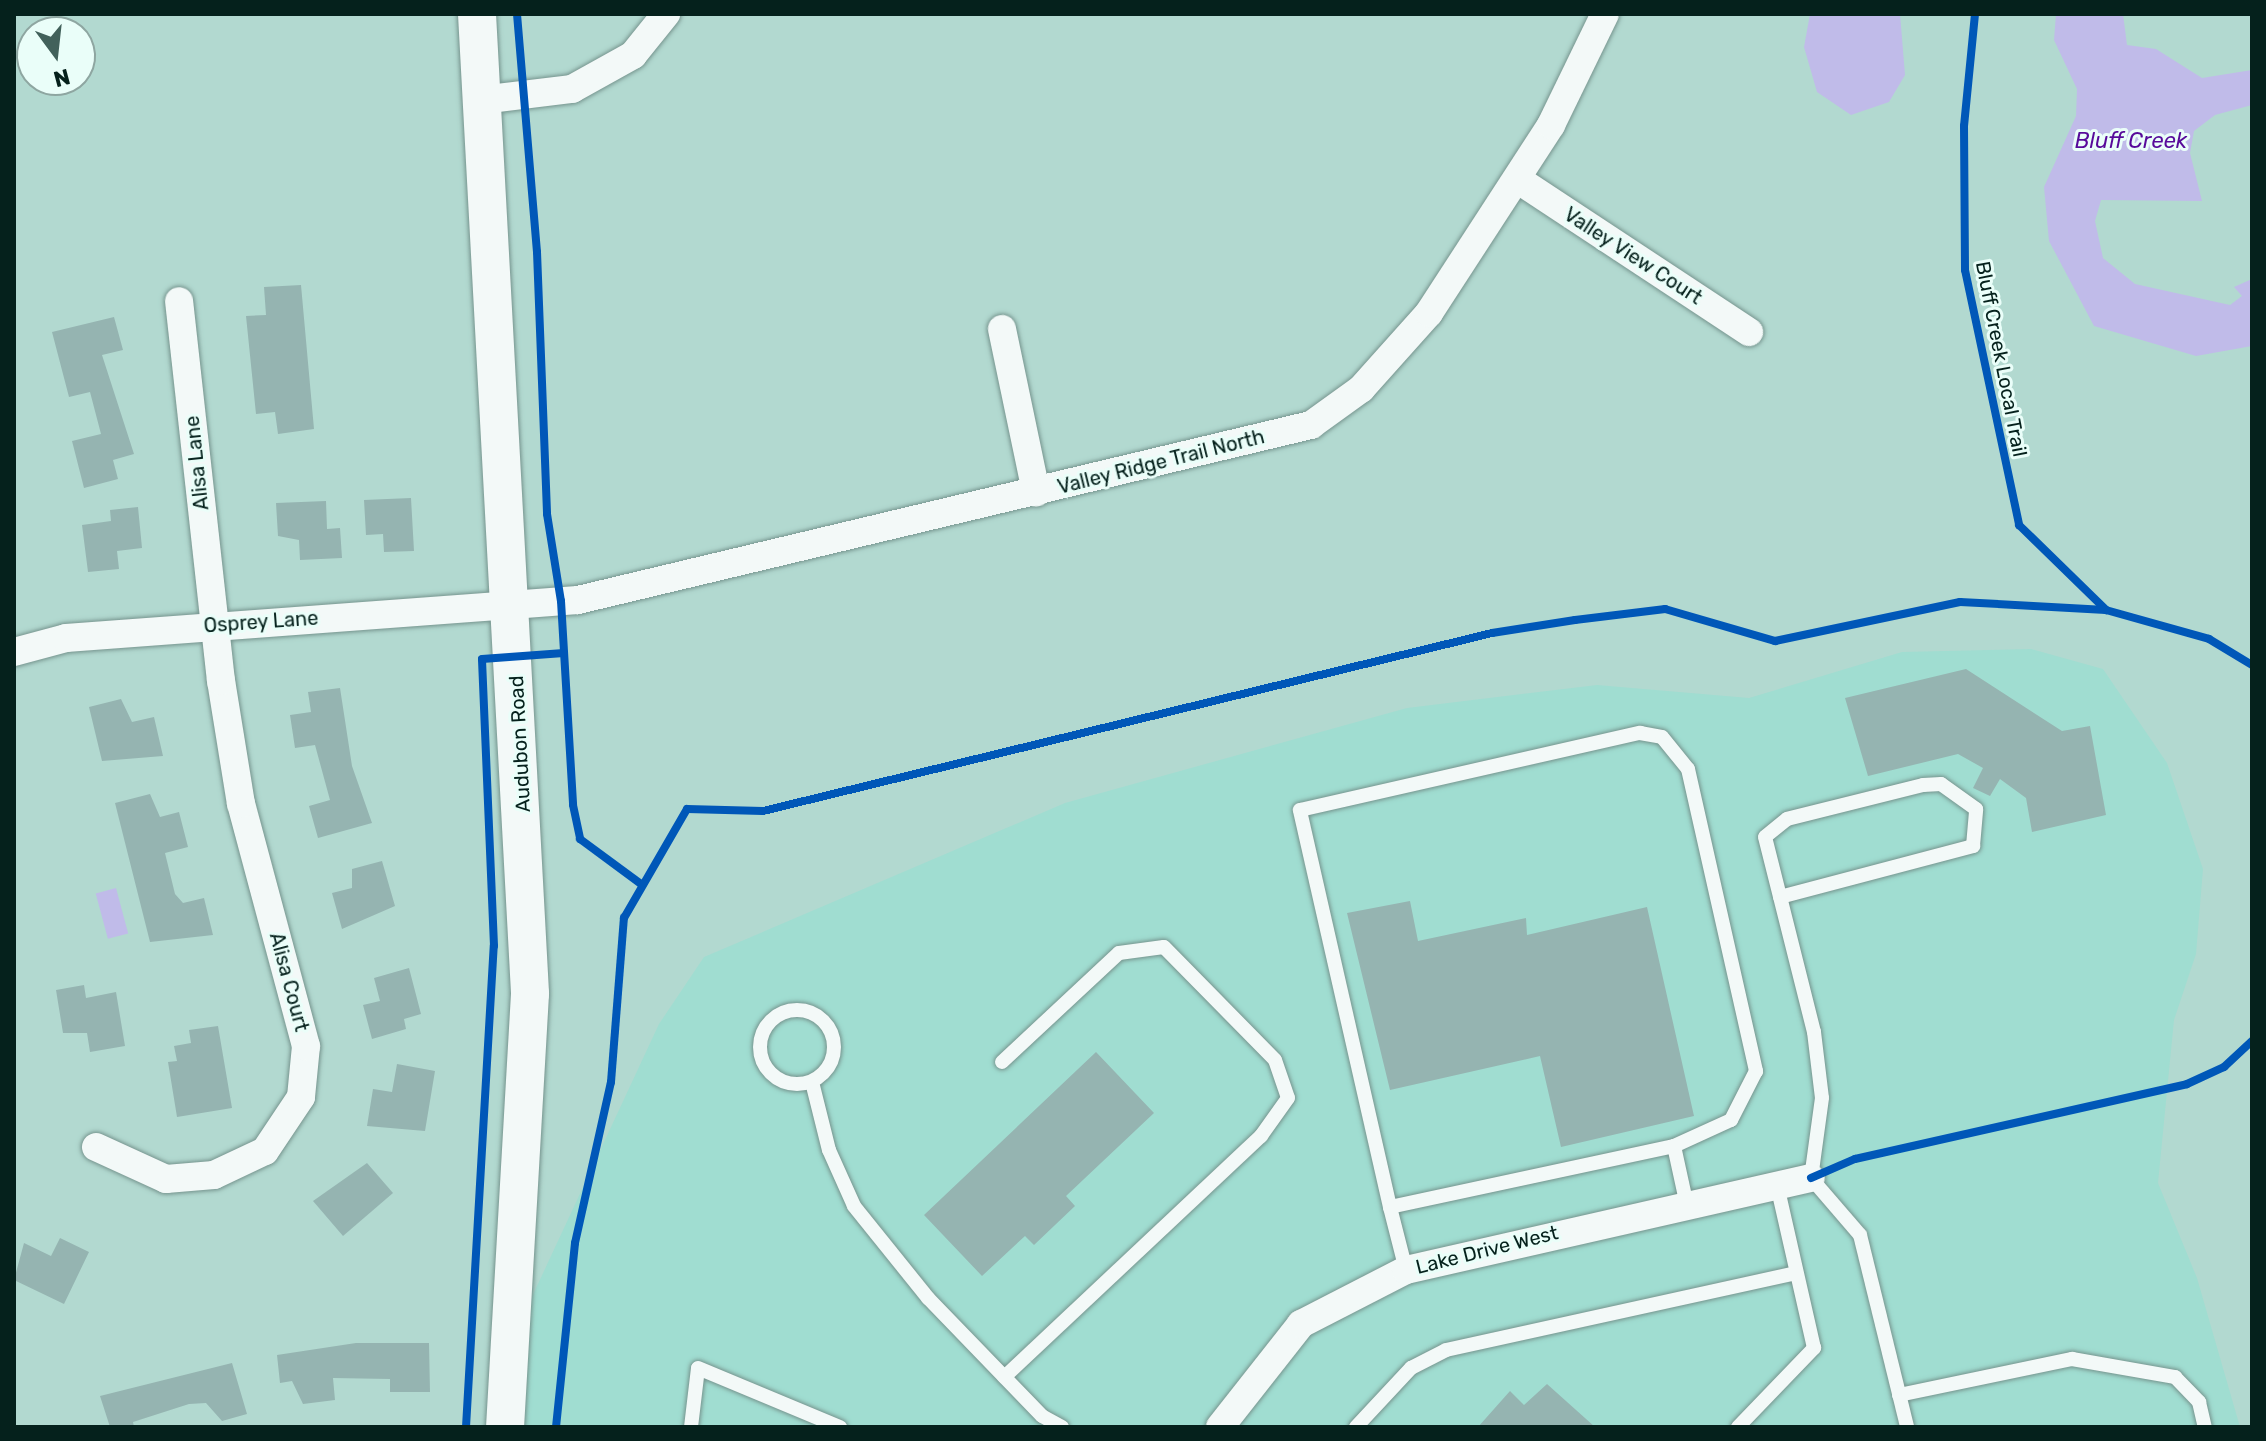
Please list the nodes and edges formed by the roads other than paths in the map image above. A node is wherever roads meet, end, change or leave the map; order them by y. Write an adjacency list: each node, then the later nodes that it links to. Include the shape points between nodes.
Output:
1 (477, 14): 4 (street, Audubon Road)
2 (666, 14): 4 (street, via 633,55 572,89)
3 (1605, 14): 5 (street, Valley Ridge Trail North)
4 (481, 100): 10 (street, Audubon Road)
5 (1517, 179): 8 (street, Valley View Court); 9 (street, Valley Ridge Trail North, via 1429,313 1361,389 1311,425)
6 (179, 301): 11 (street, Alisa Lane)
7 (1002, 329): 9 (street)
8 (1749, 332)
9 (1036, 492): 10 (street, Valley Ridge Trail North, via 578,600)
10 (510, 603): 11 (street, Osprey Lane); 26 (street, Audubon Road, via 530,994)
11 (214, 626): 12 (street, Osprey Lane, via 66,638); 17 (street, Alisa Court, via 241,804 306,1046 301,1097 265,1151 214,1175 166,1179)
12 (14, 652)
13 (1780, 897): 13 (lane, via 1765,837 1787,819 1941,784 1976,809 1973,846); 18 (lane, via 1822,1098)
14 (1002, 1062): 24 (lane, via 1119,953 1164,947 1275,1060 1288,1098 1261,1136)
15 (813, 1086): 15 (lane, via 827,1070 832,1045 825,1021 806,1008 780,1013 763,1029 759,1056 791,1084); 24 (lane, via 829,1150 854,1206)
16 (1674, 1146): 20 (lane); 21 (lane); 21 (lane, via 1731,1120 1756,1071 1688,769 1662,737 1640,733 1300,810)
17 (96, 1147)
18 (1811, 1178): 19 (street, Lake Drive West); 25 (lane, via 1860,1235)
19 (1776, 1181): 20 (street, Lake Drive West); 23 (lane)
20 (1686, 1201): 22 (street, Lake Drive West)
21 (1390, 1207): 22 (lane)
22 (1406, 1270): 30 (street, Lake Drive West, via 1301,1324)
23 (1796, 1273): 31 (lane, via 1446,1350 1411,1368); 32 (lane, via 1814,1348)
24 (1004, 1377): 29 (lane)
25 (1899, 1395): 33 (lane); 34 (lane, via 2072,1359 2175,1377 2199,1402)
26 (505, 1427)
27 (691, 1427): 28 (lane, via 698,1368)
28 (840, 1427)
29 (1062, 1427)
30 (1220, 1427)
31 (1356, 1427)
32 (1738, 1427)
33 (1907, 1427)
34 (2205, 1427)

